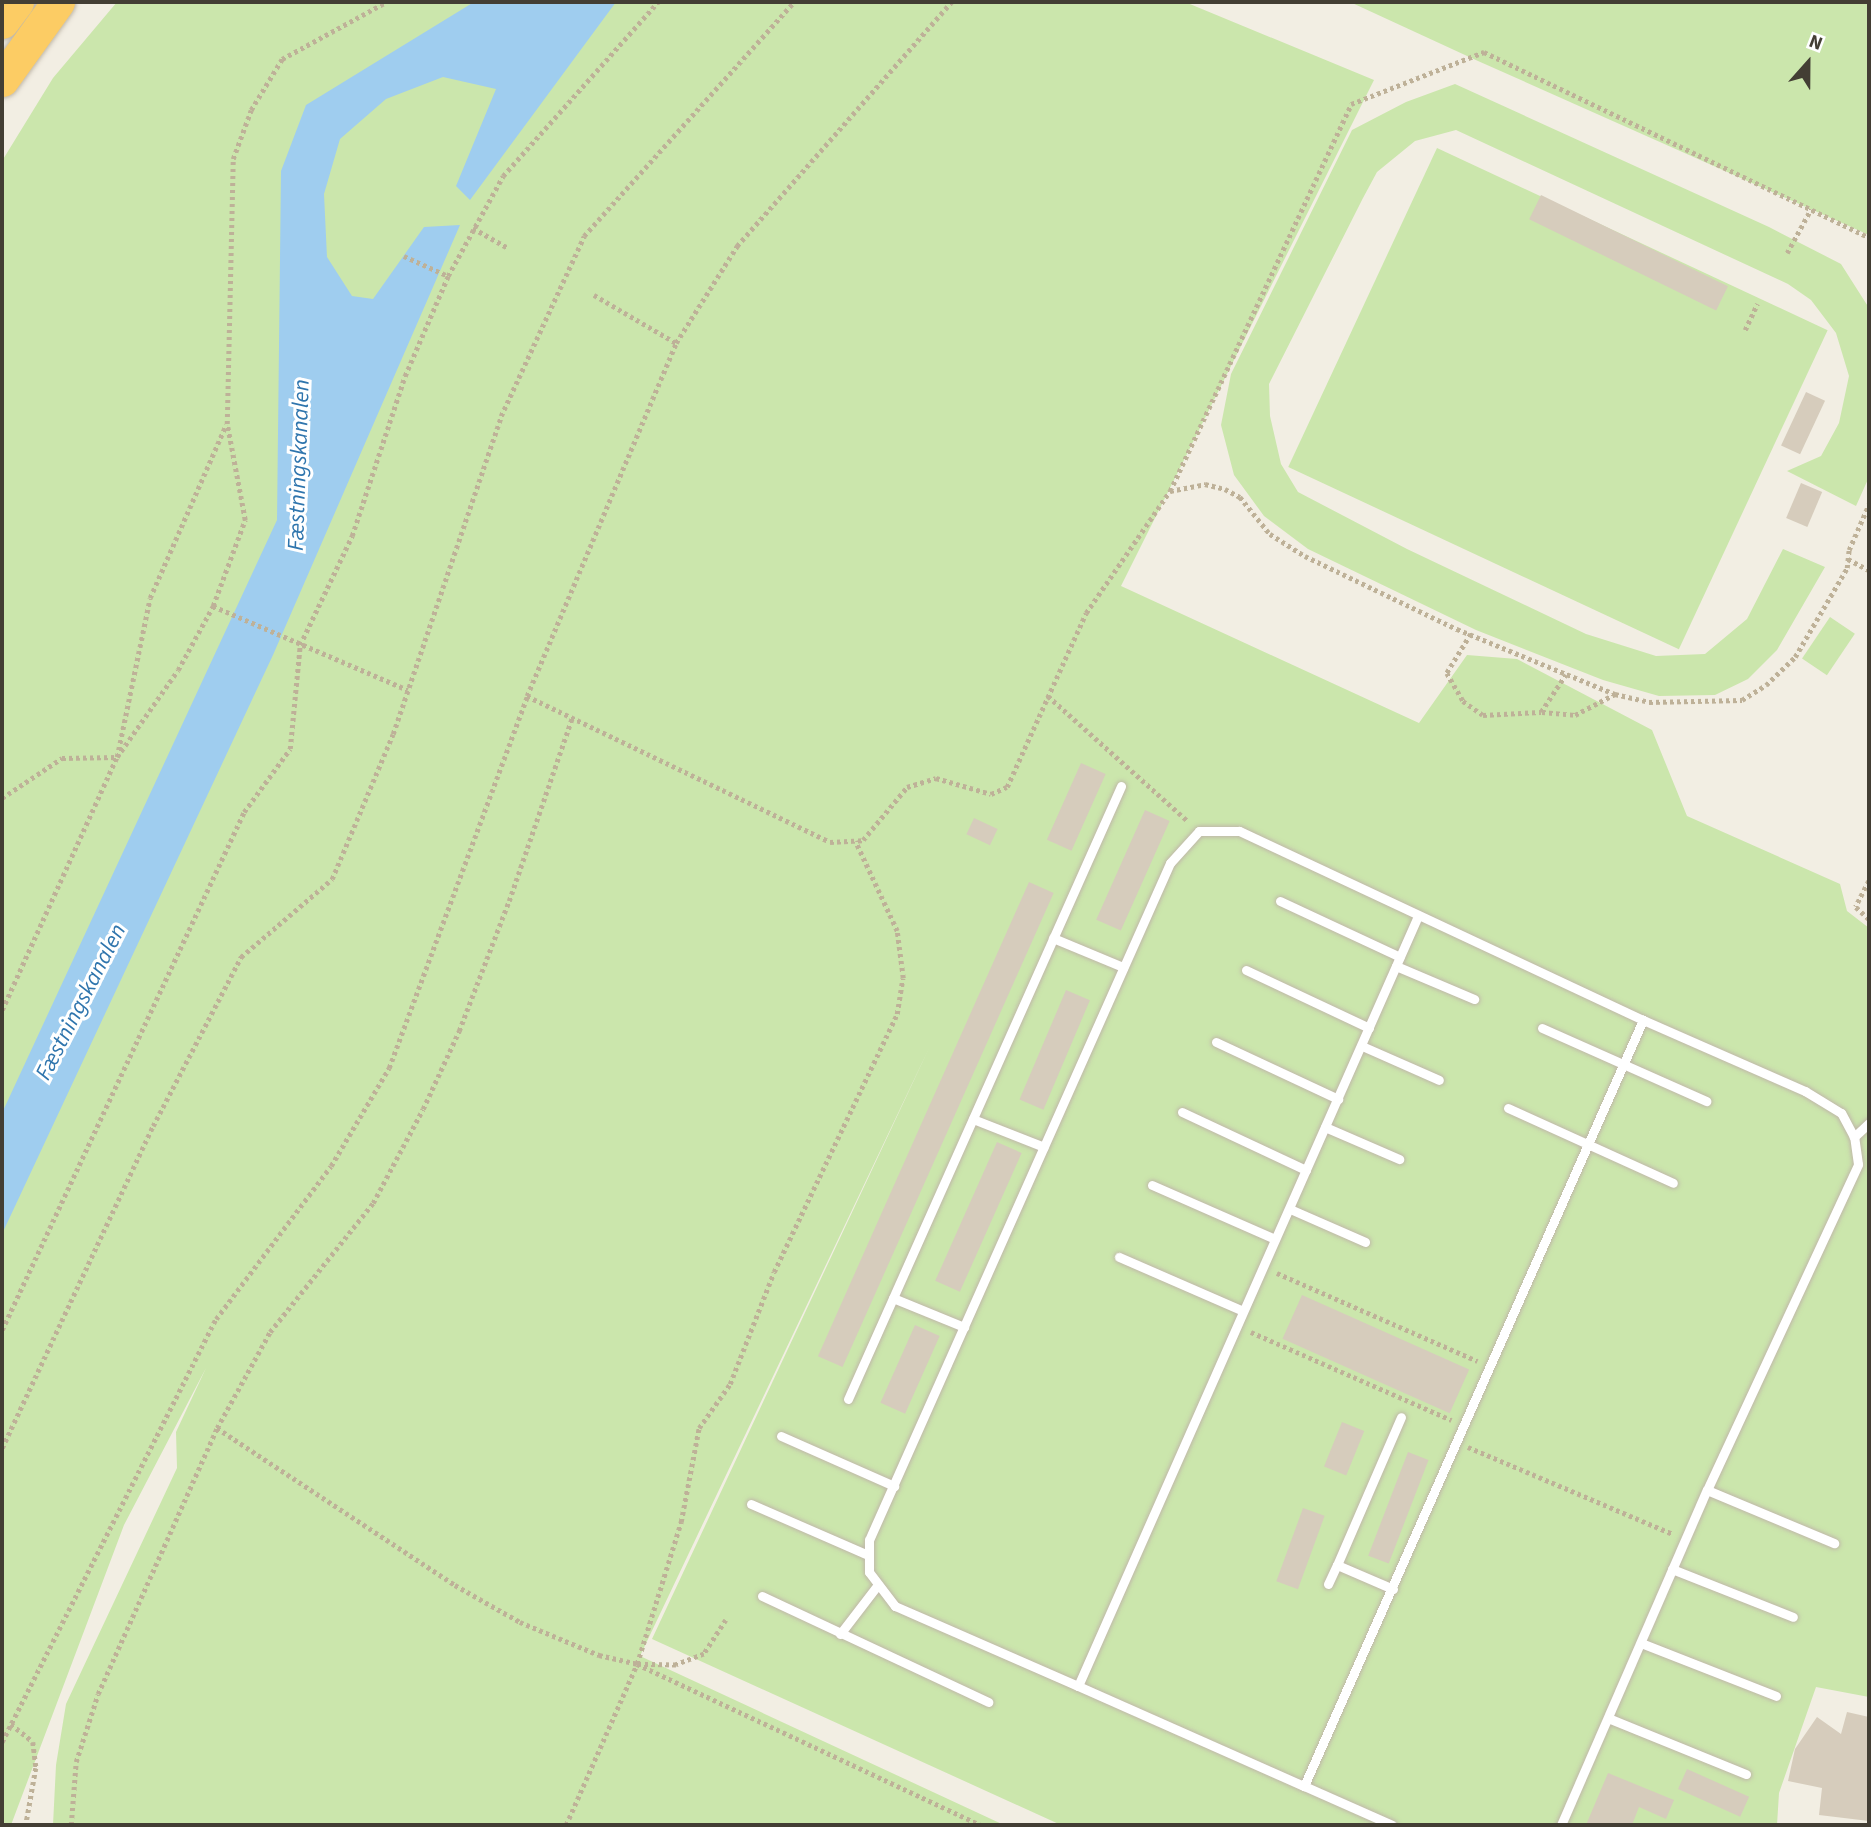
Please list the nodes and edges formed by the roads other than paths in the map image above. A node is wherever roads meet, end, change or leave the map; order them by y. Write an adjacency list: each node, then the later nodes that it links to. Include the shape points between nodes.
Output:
1 (17, 2): 3 (highway)
2 (58, 2): 4 (highway)
3 (2, 22)
4 (2, 80)
5 (1121, 786): 8 (lane)
6 (1280, 901): 9 (lane)
7 (1418, 916): 9 (lane); 10 (lane, via 1238,831 1199,831 1170,863); 13 (lane)
8 (1053, 938): 10 (lane); 24 (lane)
9 (1398, 961): 12 (lane); 14 (lane)
10 (1123, 967): 29 (lane)
11 (1246, 970): 14 (lane)
12 (1474, 999)
13 (1643, 1020): 18 (lane); 27 (lane, via 1805,1091 1841,1113)
14 (1369, 1028): 17 (lane)
15 (1542, 1028): 18 (lane)
16 (1216, 1042): 20 (lane)
17 (1362, 1046): 19 (lane); 20 (lane)
18 (1623, 1063): 21 (lane); 28 (lane)
19 (1439, 1080)
20 (1338, 1099): 26 (lane)
21 (1706, 1101)
22 (1508, 1108): 28 (lane)
23 (1182, 1112): 31 (lane)
24 (973, 1119): 29 (lane); 38 (lane)
25 (1869, 1123): 27 (lane)
26 (1325, 1127): 30 (lane); 31 (lane)
27 (1854, 1137): 45 (lane, via 1858,1164)
28 (1588, 1144): 32 (lane); 53 (lane)
29 (1044, 1147): 40 (lane)
30 (1399, 1159)
31 (1306, 1170): 34 (lane)
32 (1673, 1183)
33 (1152, 1185): 35 (lane)
34 (1290, 1209): 35 (lane); 36 (lane)
35 (1275, 1239): 39 (lane)
36 (1364, 1242)
37 (1119, 1257): 39 (lane)
38 (893, 1298): 40 (lane); 41 (lane)
39 (1243, 1311): 58 (lane)
40 (964, 1327): 44 (lane)
41 (848, 1399)
42 (1401, 1417): 49 (lane)
43 (781, 1436): 44 (lane)
44 (894, 1486): 48 (lane, via 869,1541)
45 (1707, 1490): 47 (lane); 50 (lane)
46 (751, 1504): 48 (lane)
47 (1834, 1543)
48 (868, 1555): 52 (lane)
49 (1337, 1564): 51 (lane); 53 (lane)
50 (1672, 1569): 55 (lane); 57 (lane)
51 (1328, 1584)
52 (876, 1587): 56 (lane); 58 (lane, via 895,1606)
53 (1393, 1589): 63 (lane)
54 (762, 1596): 56 (lane)
55 (1793, 1617)
56 (840, 1634): 60 (lane)
57 (1641, 1643): 59 (lane); 61 (lane)
58 (1078, 1686): 63 (lane)
59 (1776, 1696)
60 (988, 1702)
61 (1608, 1718): 62 (lane); 65 (lane)
62 (1746, 1774)
63 (1304, 1786): 64 (lane)
64 (1392, 1825)
65 (1561, 1825)

